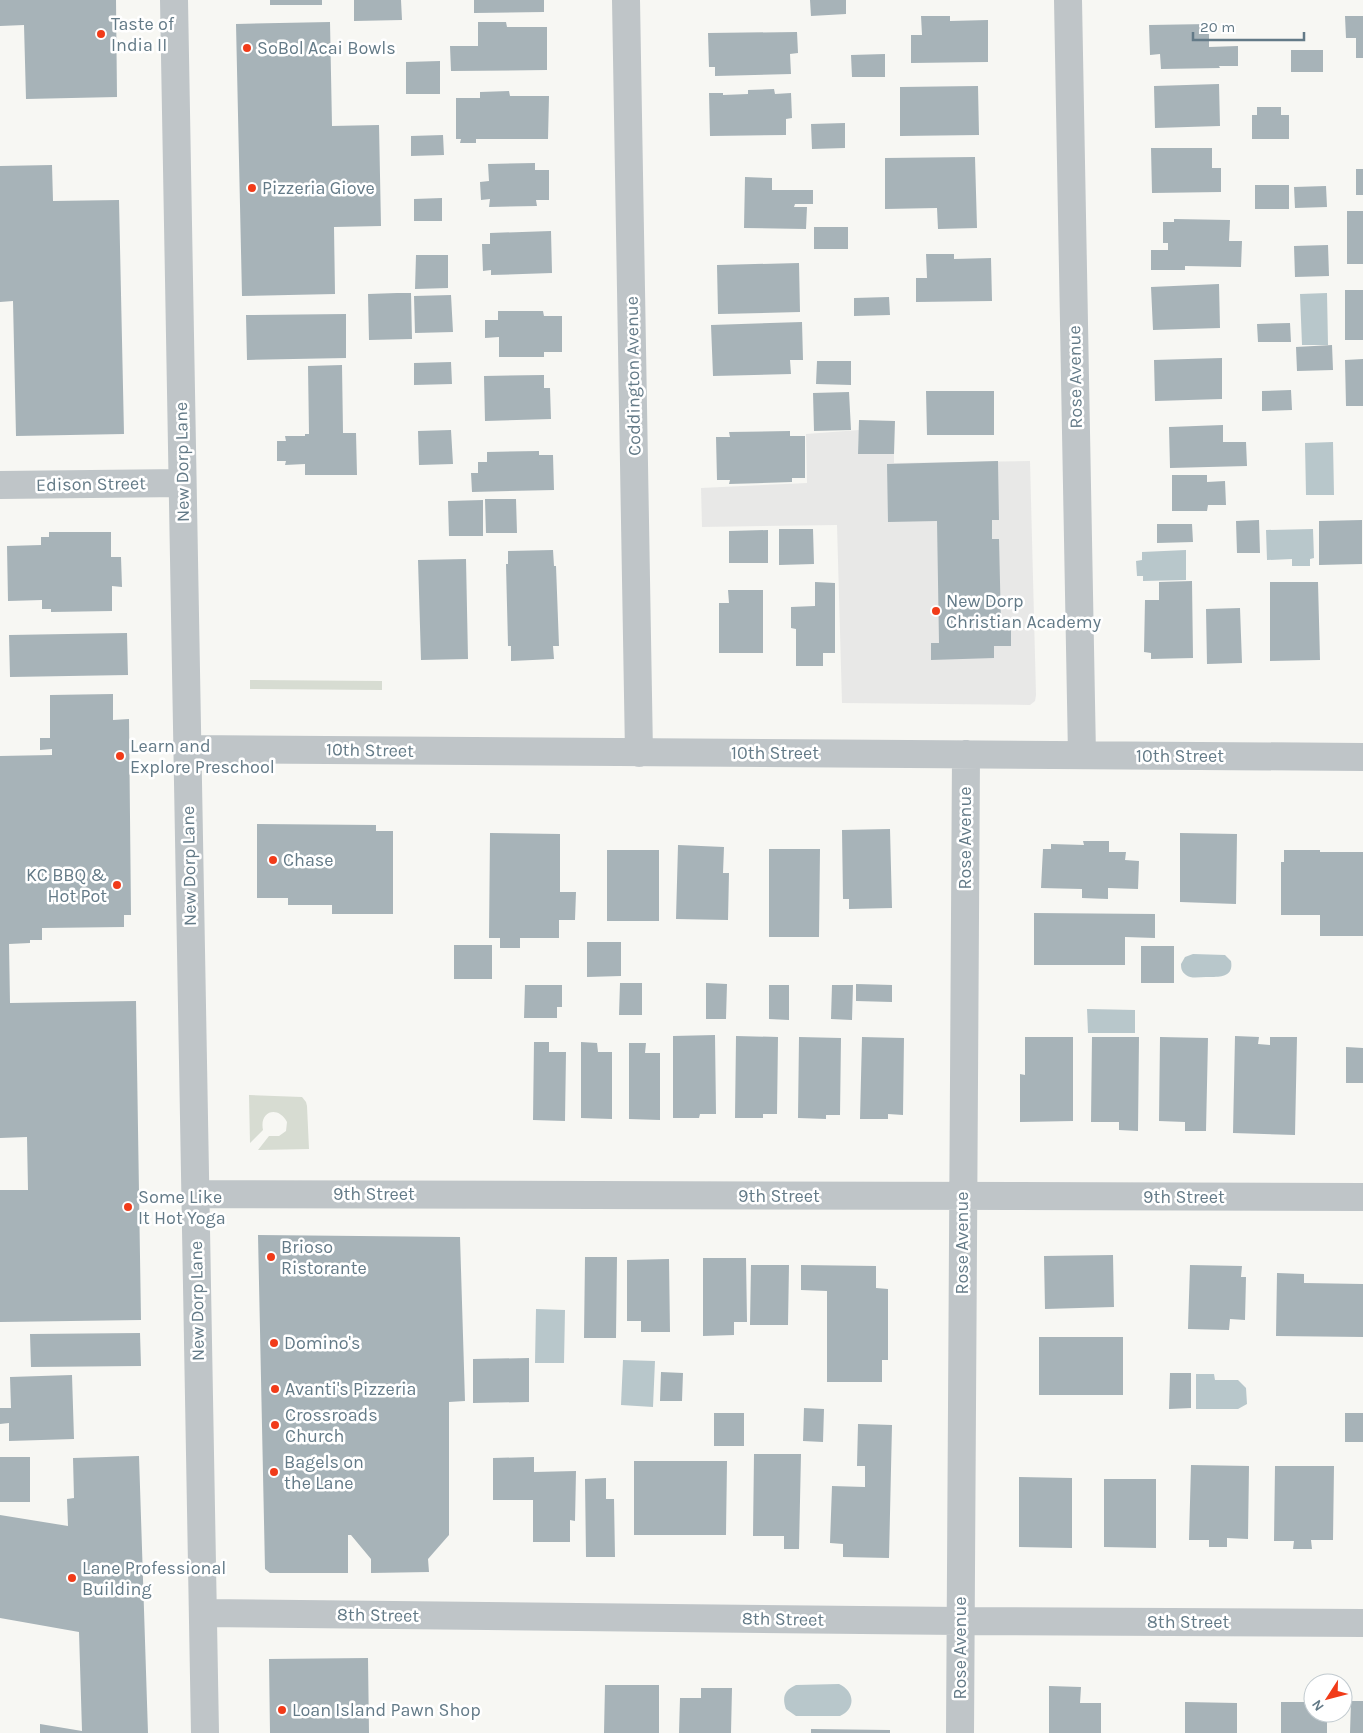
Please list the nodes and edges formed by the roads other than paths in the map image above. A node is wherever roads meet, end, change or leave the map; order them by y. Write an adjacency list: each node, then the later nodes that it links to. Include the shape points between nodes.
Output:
1 (174, 0): 4 (street, New Dorp Lane)
2 (626, 0): 7 (street, Coddington Avenue)
3 (1068, 0): 9 (street, Rose Avenue)
4 (182, 483): 5 (street, Edison Street); 6 (street, New Dorp Lane)
5 (0, 485)
6 (187, 749): 7 (street, 10th Street); 11 (street, New Dorp Lane)
7 (640, 753): 8 (street, 10th Street)
8 (966, 754): 9 (street, 10th Street); 12 (street, Rose Avenue)
9 (1082, 755): 10 (street, 10th Street)
10 (1363, 757)
11 (196, 1194): 12 (street, 9th Street); 14 (street, New Dorp Lane)
12 (962, 1196): 13 (street, 9th Street); 15 (street, Rose Avenue)
13 (1363, 1197)
14 (203, 1613): 15 (street, 8th Street); 17 (street, New Dorp Lane)
15 (960, 1621): 16 (street, 8th Street); 18 (street, Rose Avenue)
16 (1363, 1622)
17 (206, 1733)
18 (960, 1733)

